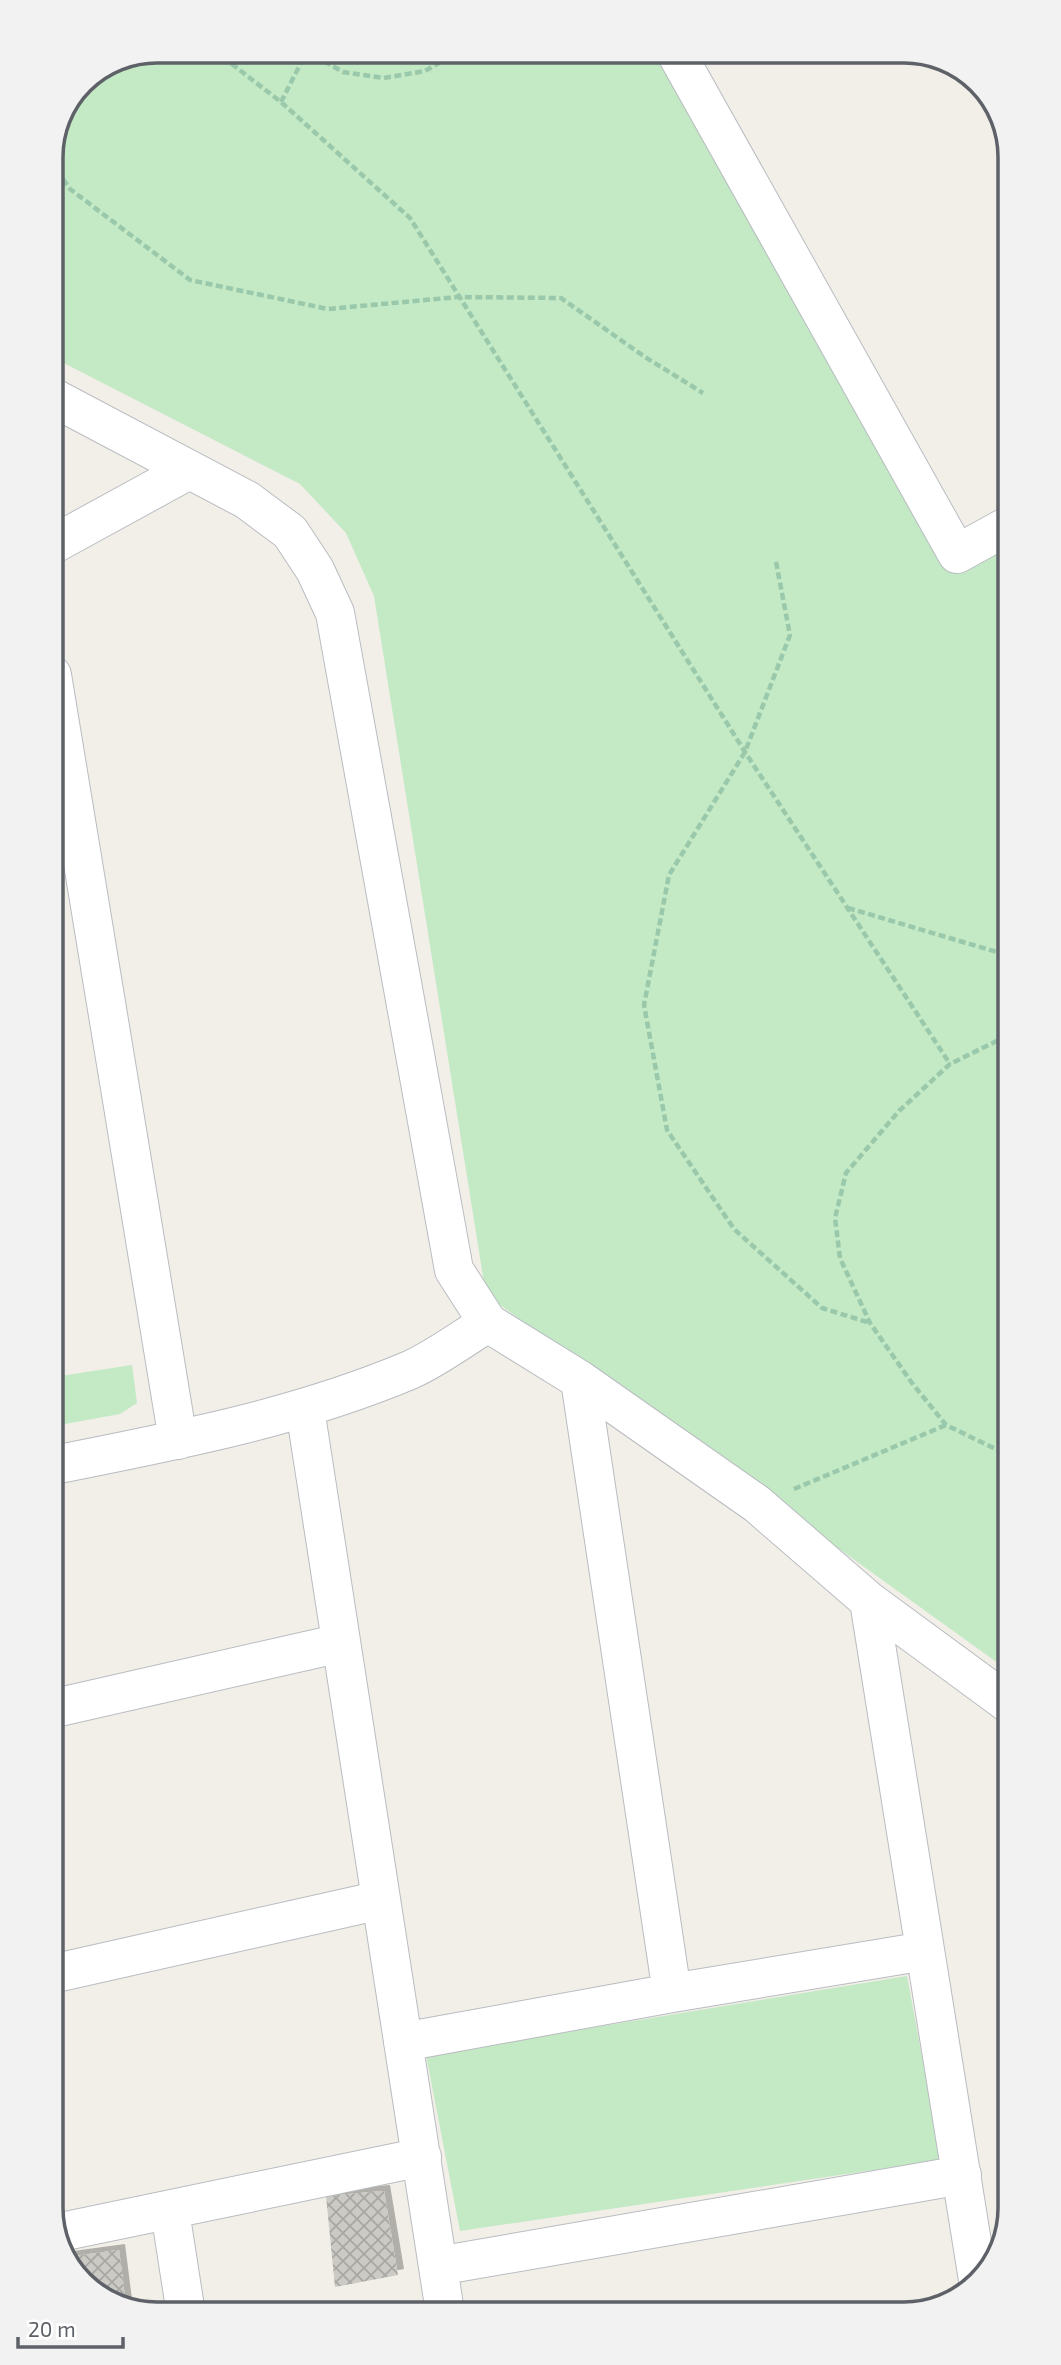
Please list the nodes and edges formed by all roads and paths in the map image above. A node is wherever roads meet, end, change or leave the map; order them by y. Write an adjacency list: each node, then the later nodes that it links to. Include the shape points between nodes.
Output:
1 (231, 63): 6 (path)
2 (300, 63): 6 (path)
3 (327, 63): 4 (path, via 343,72 384,78 425,71)
4 (439, 63)
5 (682, 63): 12 (street, via 957,554)
6 (281, 102): 8 (path, via 410,218)
7 (63, 179): 8 (path, via 190,280 328,309)
8 (458, 296): 9 (path, via 561,298); 16 (path)
9 (703, 393)
10 (63, 403): 11 (street)
11 (189, 470): 13 (street); 21 (street, via 247,500 290,532 315,569 335,613 454,1270)
12 (998, 531)
13 (63, 539)
14 (776, 562): 16 (path, via 790,635)
15 (63, 742): 26 (street)
16 (745, 752): 17 (path); 22 (path, via 669,875 643,1005 667,1130 734,1229 822,1308)
17 (847, 907): 18 (path); 20 (path)
18 (998, 952)
19 (998, 1041): 20 (path)
20 (950, 1065): 22 (path, via 900,1111 846,1174 835,1218 840,1258)
21 (488, 1323): 23 (street); 24 (street, via 412,1369)
22 (870, 1323): 25 (path)
23 (580, 1380): 29 (street); 37 (street)
24 (304, 1409): 26 (street); 31 (street)
25 (946, 1425): 27 (path); 29 (path)
26 (178, 1440): 28 (street)
27 (998, 1450)
28 (63, 1463)
29 (757, 1504): 30 (street)
30 (869, 1601): 32 (street); 35 (street)
31 (341, 1643): 33 (street); 34 (street)
32 (998, 1696)
33 (63, 1706)
34 (382, 1900): 36 (street); 38 (street)
35 (925, 1951): 37 (street); 40 (street)
36 (63, 1971)
37 (672, 1993): 38 (street)
38 (403, 2042): 39 (street)
39 (422, 2157): 41 (street); 43 (street)
40 (962, 2175): 43 (street); 44 (street)
41 (170, 2211): 42 (street); 45 (street)
42 (66, 2232)
43 (438, 2266): 46 (street)
44 (976, 2268)
45 (184, 2302)
46 (443, 2302)

